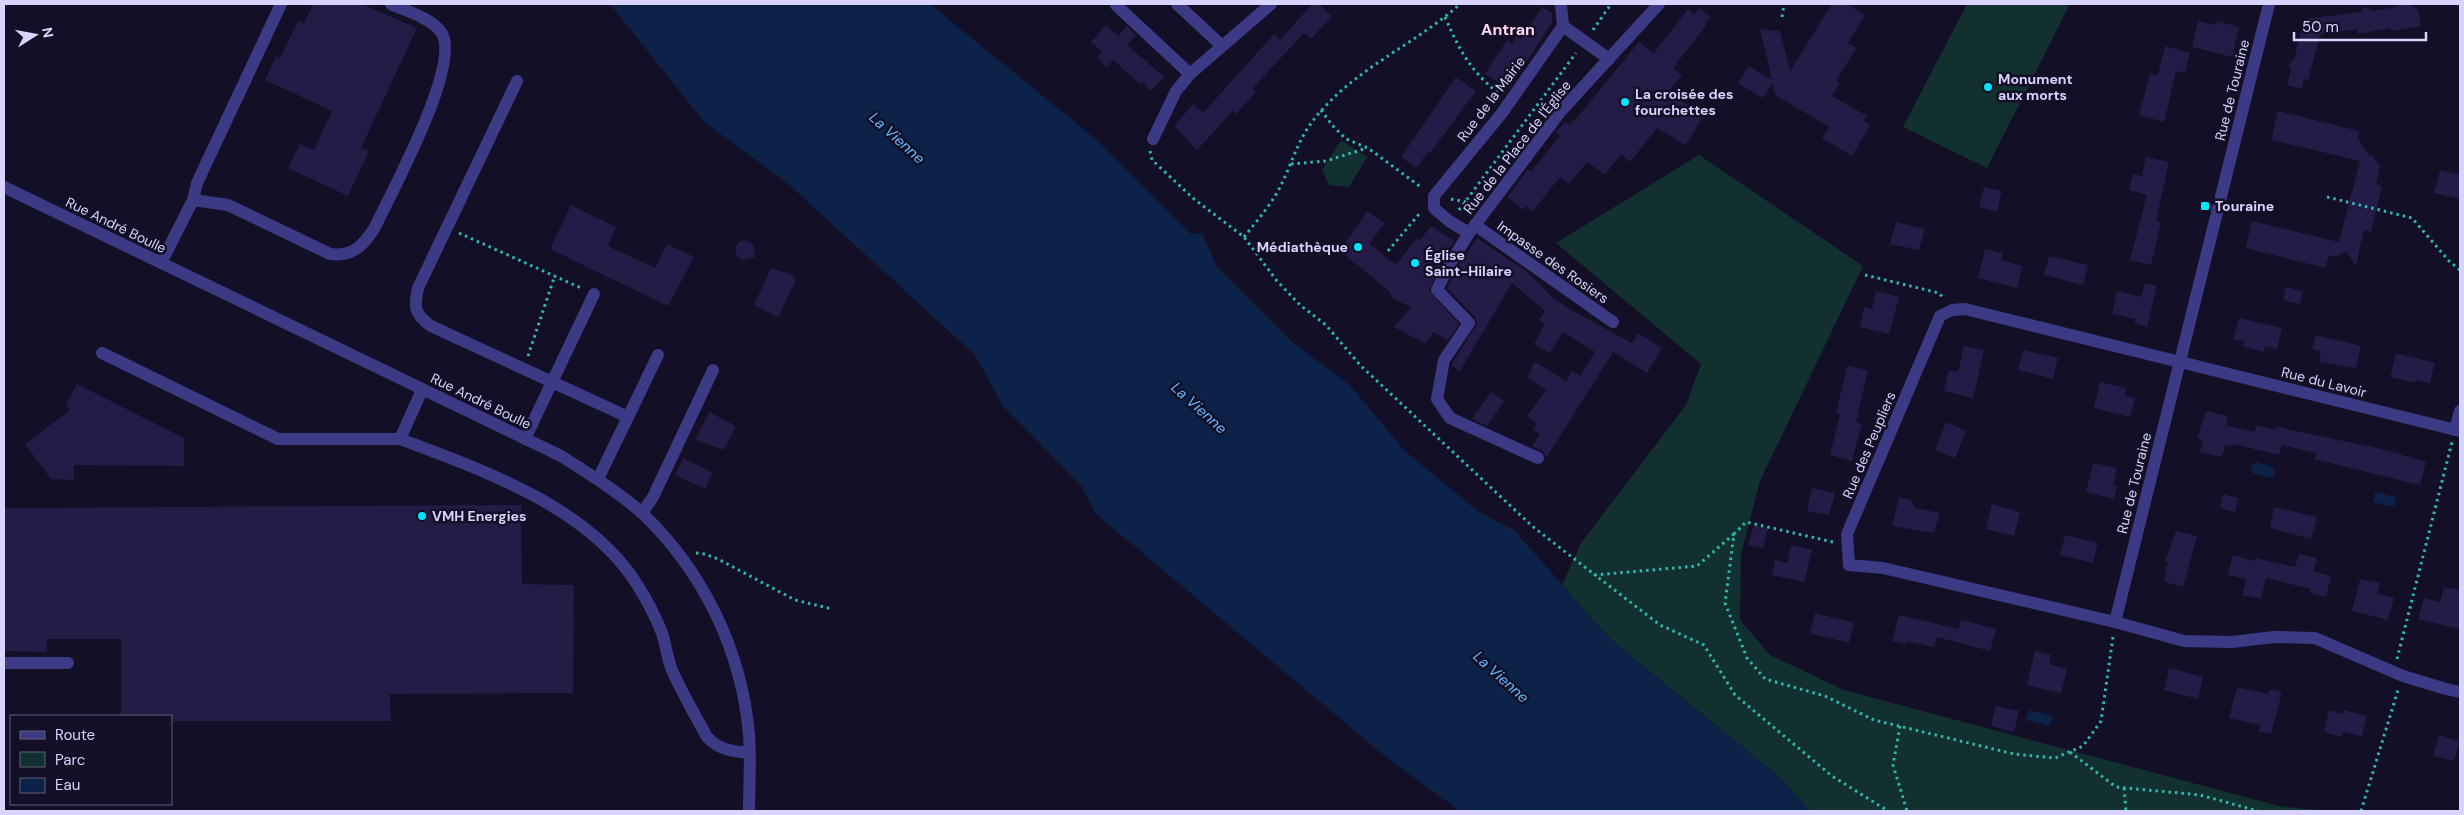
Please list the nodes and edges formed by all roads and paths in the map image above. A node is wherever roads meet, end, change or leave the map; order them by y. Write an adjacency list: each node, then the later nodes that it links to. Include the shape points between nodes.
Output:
1 (281, 4): 27 (street, via 197,183)
2 (391, 4): 27 (street, via 434,26 441,32 447,50 428,113 364,244 341,256 330,254 228,205)
3 (1117, 4): 18 (street)
4 (1177, 4): 16 (street)
5 (1271, 4): 16 (street)
6 (1460, 4): 12 (path)
7 (1561, 4): 14 (street)
8 (1611, 4): 15 (path)
9 (1659, 4): 17 (street, Rue de la Place de l'Église)
10 (1784, 4): 13 (path)
11 (2269, 4): 42 (street, Rue de Touraine)
12 (1445, 17): 20 (path, via 1463,57); 21 (path, via 1352,81)
13 (1782, 17)
14 (1563, 26): 15 (street); 20 (street, Rue de la Mairie)
15 (1584, 41): 17 (street); 29 (path)
16 (1221, 45): 18 (street)
17 (1609, 59): 31 (street, Rue de la Place de l'Église, via 1561,112)
18 (1190, 74): 22 (street, via 1176,91)
19 (517, 81): 30 (street)
20 (1509, 103): 28 (street, Rue de la Mairie)
21 (1321, 110): 23 (path, via 1346,139); 24 (path, via 1301,136)
22 (1153, 139): 32 (path, via 1152,160 1194,199)
23 (1368, 148): 24 (path, via 1326,161); 28 (path)
24 (1290, 164): 32 (path, via 1278,192)
25 (4, 187): 33 (street, Rue André Boulle)
26 (2327, 197): 34 (path, via 2412,218)
27 (193, 200): 33 (street)
28 (1434, 202): 29 (street, Rue de la Place de l'Église)
29 (1449, 221): 31 (street, Rue de la Place de l'Église)
30 (447, 228): 35 (path); 43 (street, via 418,288 416,310 420,318 430,326)
31 (1472, 229): 39 (street, Impasse des Rosiers); 52 (street, via 1437,290 1468,323 1444,360 1437,399 1450,418)
32 (1244, 237): 58 (path, via 1276,281 1326,325 1360,365 1532,526)
33 (161, 263): 46 (street, Rue André Boulle)
34 (2460, 270)
35 (555, 275): 37 (path); 43 (path)
36 (1865, 275): 38 (path, via 1939,293)
37 (594, 294): 45 (street)
38 (1952, 310): 42 (street, via 1965,309); 56 (street, Rue des Peupliers, via 1940,316 1847,534)
39 (1613, 322)
40 (102, 353): 51 (street, via 278,439)
41 (658, 355): 48 (street)
42 (2180, 361): 49 (street, Rue du Lavoir); 60 (street, Rue de Touraine)
43 (523, 368): 45 (street)
44 (713, 370): 54 (street, via 653,497)
45 (552, 382): 48 (street); 50 (street)
46 (422, 390): 50 (street, Rue André Boulle); 51 (street)
47 (2460, 411): 49 (street)
48 (628, 417): 53 (street)
49 (2458, 431): 63 (path)
50 (525, 439): 53 (street, Rue André Boulle)
51 (400, 440): 67 (street, via 466,464 529,494 580,524 613,552 638,586 662,633 675,677 708,737 727,750)
52 (1538, 458)
53 (598, 479): 54 (street, Rue André Boulle)
54 (642, 513): 57 (street, Rue André Boulle)
55 (1734, 534): 56 (path, via 1746,522); 58 (path, via 1697,566); 65 (path, via 1725,603 1747,658 1766,679 1825,696 1874,720)
56 (1848, 546): 60 (street, via 1850,565 1883,568)
57 (681, 556): 59 (path, via 705,554 794,600); 67 (street, Rue André Boulle, via 714,611 730,648 742,690)
58 (1595, 575): 70 (path, via 1660,625 1704,645 1735,695 1832,776)
59 (832, 609)
60 (2115, 622): 63 (street, via 2184,640 2232,642 2274,637 2315,638); 66 (path, via 2101,721 2083,746)
61 (4, 663): 62 (street)
62 (68, 663)
63 (2398, 674): 64 (street); 74 (path)
64 (2460, 692)
65 (1900, 726): 66 (path, via 2014,754 2055,758); 71 (path, via 1892,765)
66 (2070, 752): 68 (path, via 2116,787)
67 (749, 753): 69 (street, Rue André Boulle)
68 (2124, 788): 72 (path); 73 (path, via 2200,795)
69 (749, 811)
70 (1888, 811)
71 (1907, 811)
72 (2126, 811)
73 (2258, 811)
74 (2362, 811)

